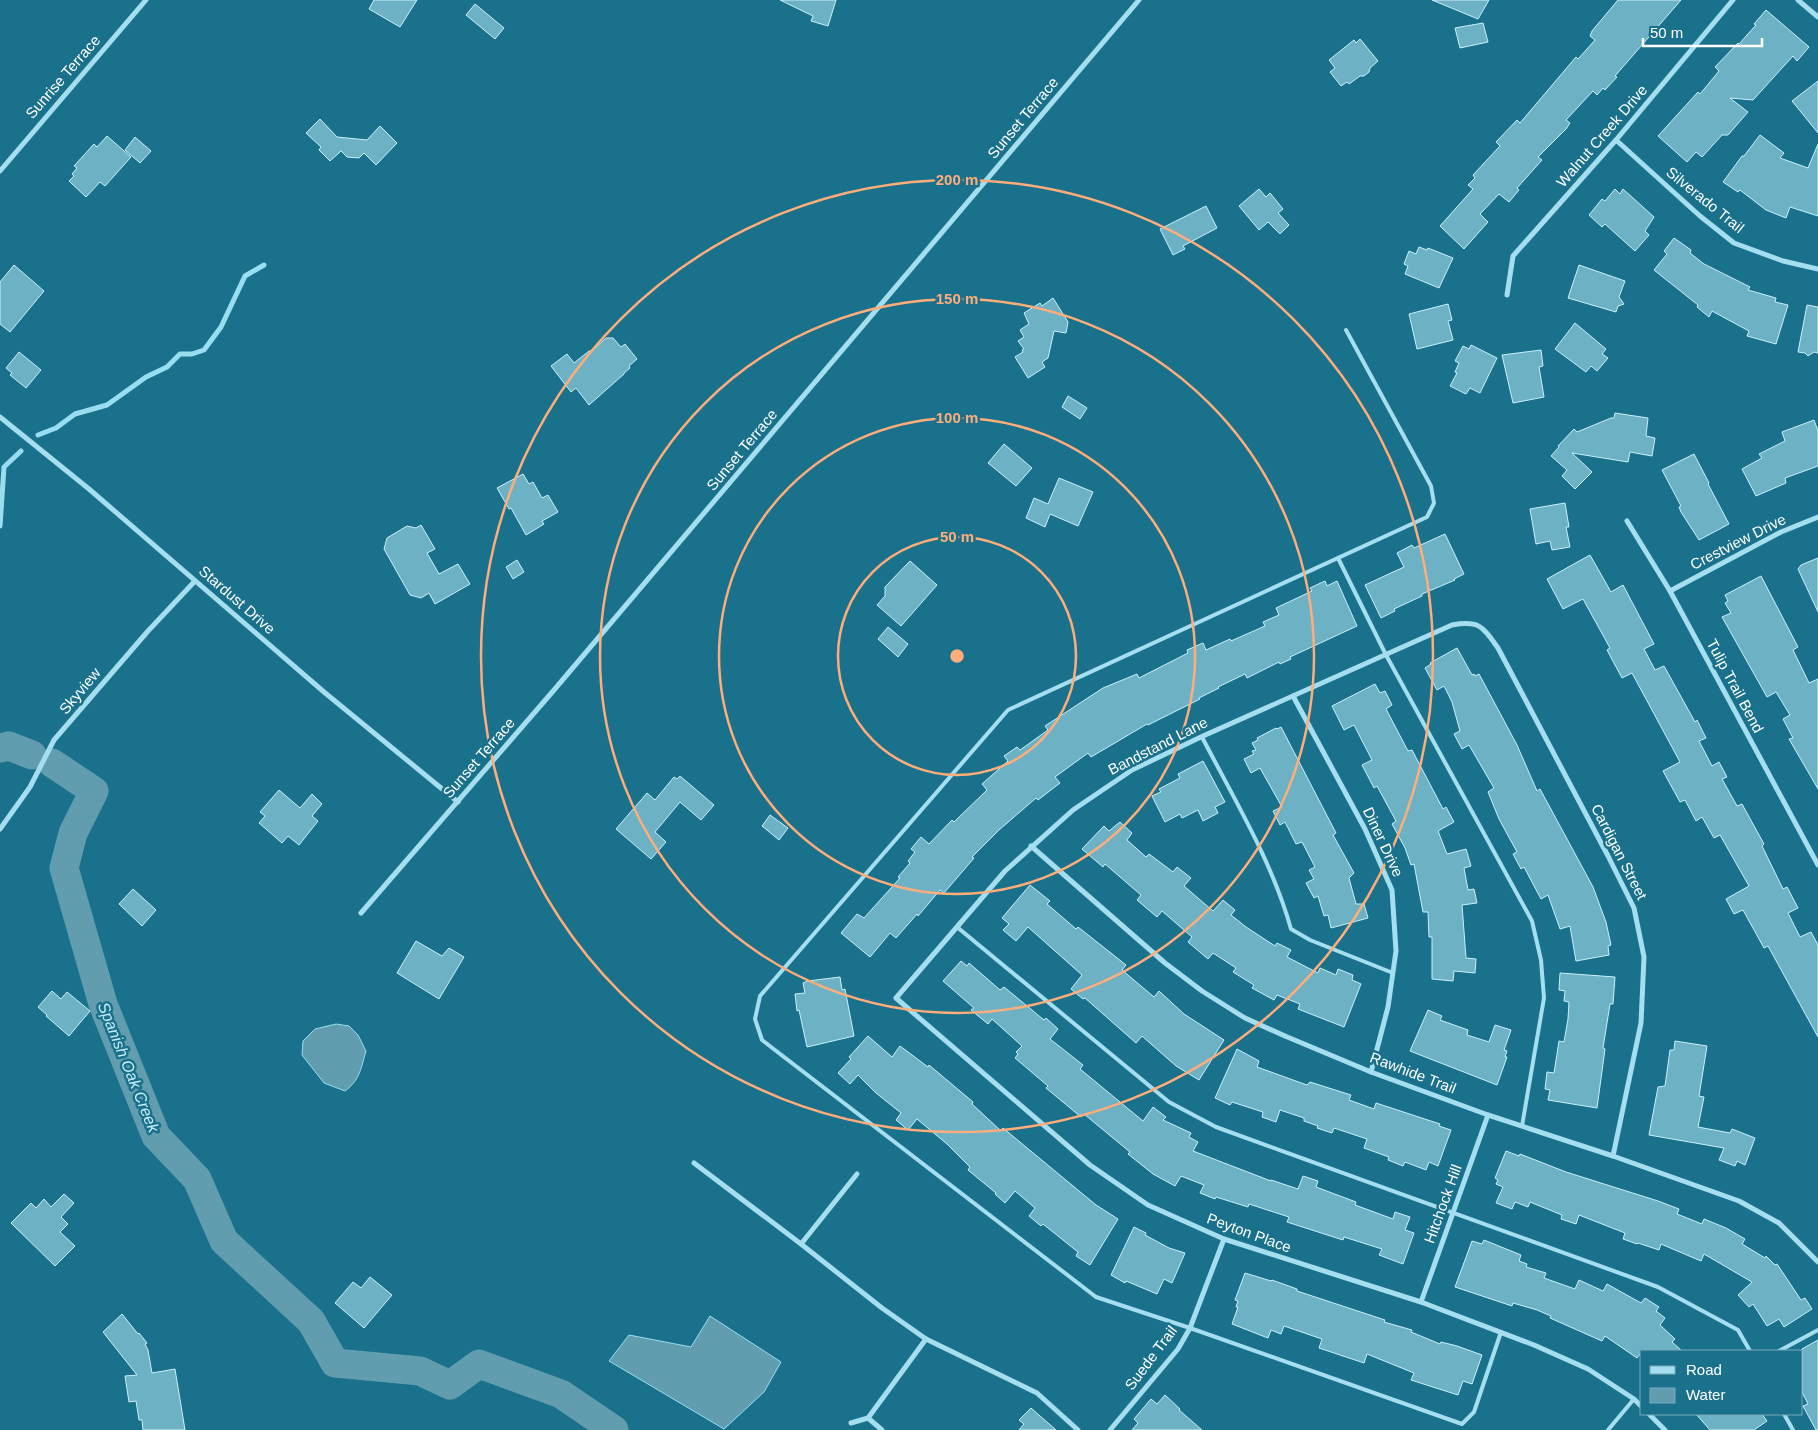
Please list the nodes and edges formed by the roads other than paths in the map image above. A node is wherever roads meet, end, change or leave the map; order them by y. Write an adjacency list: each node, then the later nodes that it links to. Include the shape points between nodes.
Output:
1 (146, 0): 7 (street, Sunrise Terrace)
2 (1139, 0): 21 (street, Sunset Terrace)
3 (1733, 0): 6 (street, Walnut Creek Drive)
4 (1798, 0): 5 (street)
5 (1818, 17)
6 (1616, 140): 8 (street, Silverado Trail, via 1734,243 1783,262); 9 (street, Walnut Creek Drive, via 1512,256)
7 (0, 170)
8 (1818, 269)
9 (1507, 295)
10 (1346, 330): 14 (lane, via 1431,486 1434,503 1427,517)
11 (0, 417): 15 (street, Stardust Drive)
12 (1818, 517): 16 (street, Crestview Drive, via 1782,532)
13 (1627, 521): 16 (street, Tulip Trail Bend)
14 (1338, 558): 18 (lane); 40 (lane, via 1008,710 760,996 755,1019 762,1040 1096,1297)
15 (195, 581): 21 (street, Stardust Drive); 22 (street, Skyview, via 54,740 30,788)
16 (1670, 592): 24 (street, Tulip Trail Bend)
17 (1468, 622): 18 (street, Bandstand Lane, via 1452,625); 32 (street, Cardigan Street, via 1484,628 1498,648 1634,908 1644,957 1641,1022)
18 (1386, 655): 19 (street, Bandstand Lane); 31 (lane, via 1532,921 1541,960 1544,998)
19 (1293, 696): 20 (street, Bandstand Lane); 27 (street, Diner Drive, via 1365,829 1392,890 1396,951)
20 (1202, 737): 23 (street, Bandstand Lane, via 1132,770 1073,810); 27 (lane, via 1261,852 1292,928 1310,940)
21 (458, 802): 25 (street, Sunset Terrace)
22 (0, 829)
23 (1031, 846): 26 (street, Bandstand Lane); 29 (street, Rawhide Trail, via 1202,992 1245,1018)
24 (1818, 865)
25 (361, 912)
26 (957, 926): 28 (street, Bandstand Lane); 35 (lane, via 1168,1102 1216,1126)
27 (1393, 974): 29 (street, Diner Drive)
28 (896, 998): 36 (street, Peyton Place, via 1090,1165 1148,1205)
29 (1371, 1072): 30 (street, Rawhide Trail)
30 (1488, 1115): 31 (street, Rawhide Trail); 35 (street, Hitchock Hill)
31 (1522, 1126): 32 (street, Rawhide Trail)
32 (1613, 1156): 38 (street, Rawhide Trail, via 1739,1201 1779,1223)
33 (694, 1163): 37 (street)
34 (857, 1174): 37 (street)
35 (1453, 1212): 39 (street, Hitchock Hill); 44 (lane, via 1658,1287 1738,1330)
36 (1224, 1239): 39 (street, Peyton Place); 40 (street, Suede Trail)
37 (801, 1244): 43 (street)
38 (1818, 1262)
39 (1421, 1302): 42 (street, Peyton Place)
40 (1190, 1328): 42 (lane, via 1462,1424 1474,1412); 54 (street, Suede Trail, via 1178,1349)
41 (1818, 1330): 45 (lane)
42 (1501, 1332): 46 (street, Peyton Place, via 1588,1369)
43 (926, 1339): 50 (street); 53 (street, via 1037,1393)
44 (1749, 1350)
45 (1781, 1350)
46 (1634, 1399): 47 (street, Peyton Place); 55 (lane)
47 (1640, 1405)
48 (1649, 1415): 56 (street)
49 (1785, 1415): 57 (lane)
50 (868, 1418): 51 (street); 52 (street)
51 (852, 1422)
52 (882, 1430)
53 (1078, 1430)
54 (1110, 1430)
55 (1608, 1430)
56 (1665, 1430)
57 (1793, 1430)

